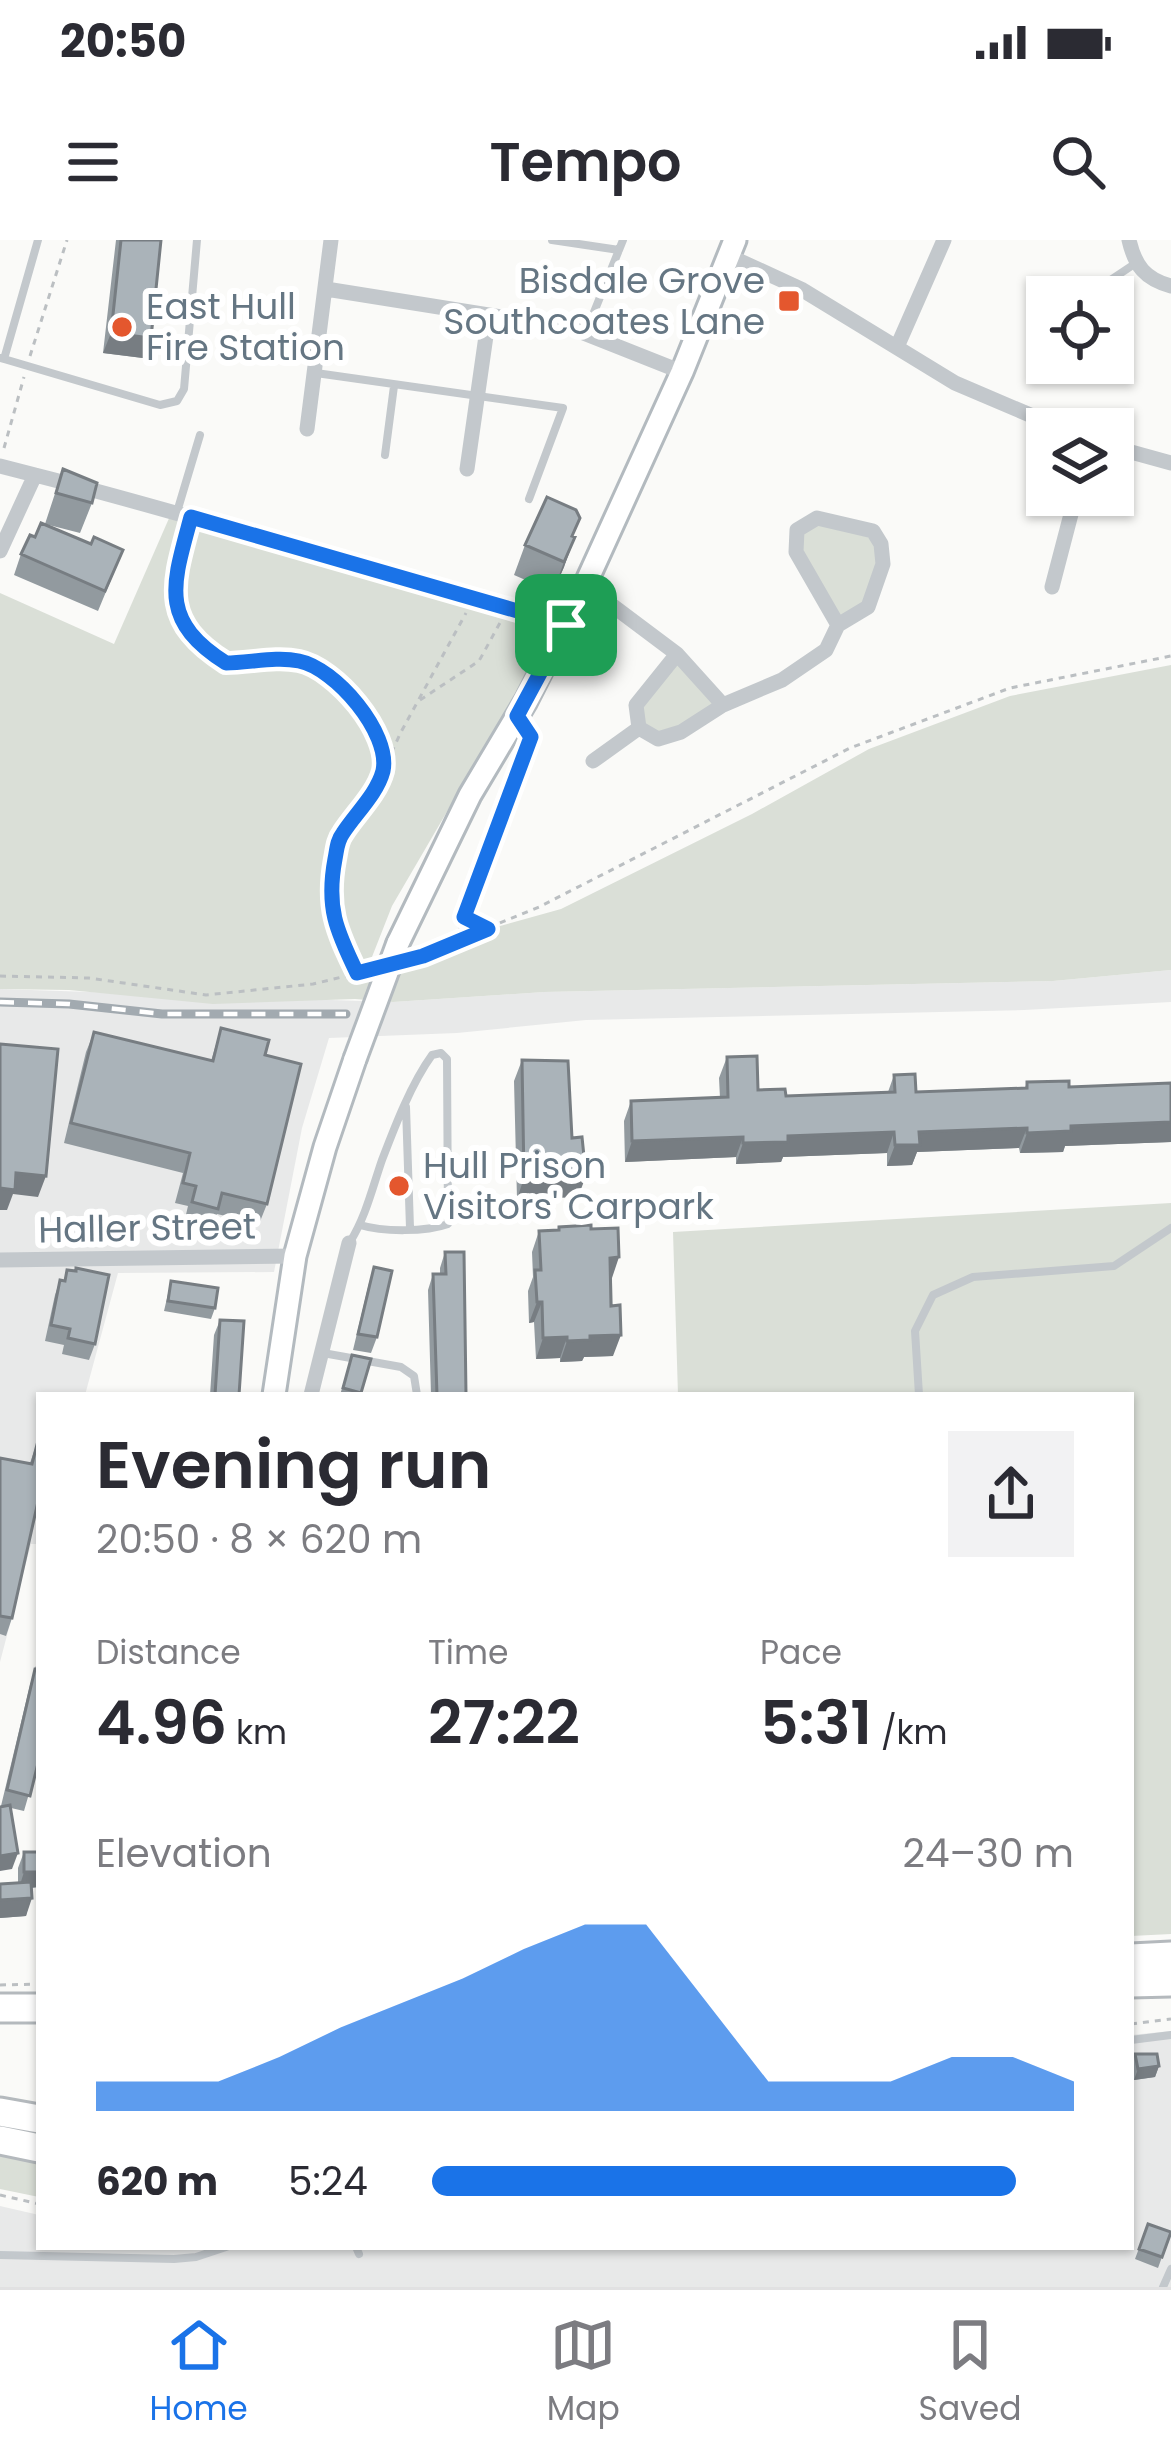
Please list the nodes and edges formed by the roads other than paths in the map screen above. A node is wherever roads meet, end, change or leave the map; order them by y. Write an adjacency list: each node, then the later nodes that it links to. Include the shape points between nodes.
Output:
1 (38, 240): 16 (lane)
2 (197, 240): 16 (lane, via 177,400 160,405)
3 (331, 240): 12 (street)
4 (552, 240): 7 (lane)
5 (944, 240): 15 (street)
6 (1129, 240): 9 (street)
7 (621, 245): 14 (lane)
8 (732, 248): 15 (street); 17 (street)
9 (1136, 263): 10 (lane); 11 (street)
10 (1116, 276)
11 (1171, 286)
12 (326, 289): 13 (street); 18 (street)
13 (489, 315): 14 (street); 20 (street)
14 (586, 334): 17 (street)
15 (897, 347): 21 (street)
16 (2, 358)
17 (682, 372): 34 (street)
18 (314, 373): 19 (lane); 22 (street)
19 (394, 386): 20 (lane); 25 (lane)
20 (478, 396): 28 (street); 30 (lane, via 563,407)
21 (1026, 413)
22 (307, 429)
23 (200, 435): 31 (lane)
24 (1134, 453): 27 (street)
25 (385, 455)
26 (0, 464): 29 (street)
27 (1171, 464)
28 (467, 469)
29 (35, 475): 31 (street); 33 (street)
30 (530, 499)
31 (184, 514): 36 (street)
32 (1071, 516): 35 (street)
33 (0, 551)
34 (585, 585): 36 (street); 38 (street)
35 (1052, 587)
36 (566, 625): 47 (street, bridge, via 470,795 400,952 355,1059)
37 (838, 625): 37 (street, via 796,552 796,530 817,518 873,531 881,544 883,564 868,607); 39 (street, via 826,650)
38 (677, 654): 39 (street); 40 (street, via 636,705)
39 (723, 705): 40 (street, via 658,740)
40 (639, 728): 41 (street)
41 (593, 761)
42 (406, 1106): 43 (lane); 44 (lane); 44 (lane, via 420,1072 441,1053 448,1224)
43 (360, 1225): 44 (lane); 46 (lane)
44 (410, 1228)
45 (1171, 1228): 53 (lane, via 1114,1266 973,1277 933,1294 915,1331)
46 (349, 1243): 49 (street)
47 (296, 1256): 48 (street, Haller Street); 50 (street)
48 (0, 1260)
49 (322, 1353): 51 (street); 52 (lane, via 401,1367 414,1376)
50 (274, 1392)
51 (312, 1392)
52 (417, 1392)
53 (920, 1392)
54 (1171, 1956): 55 (highway)
55 (1134, 1958)
56 (1171, 1982): 57 (highway)
57 (1134, 1984)
58 (0, 2008): 59 (highway)
59 (36, 2008)
60 (1171, 2035): 61 (lane)
61 (1134, 2039)
62 (0, 2112): 63 (highway)
63 (36, 2118)
64 (0, 2140): 65 (highway)
65 (36, 2147)
66 (217, 2250): 67 (lane, via 174,2259)
67 (0, 2254)
68 (1171, 2269): 69 (lane)
69 (1163, 2287)

